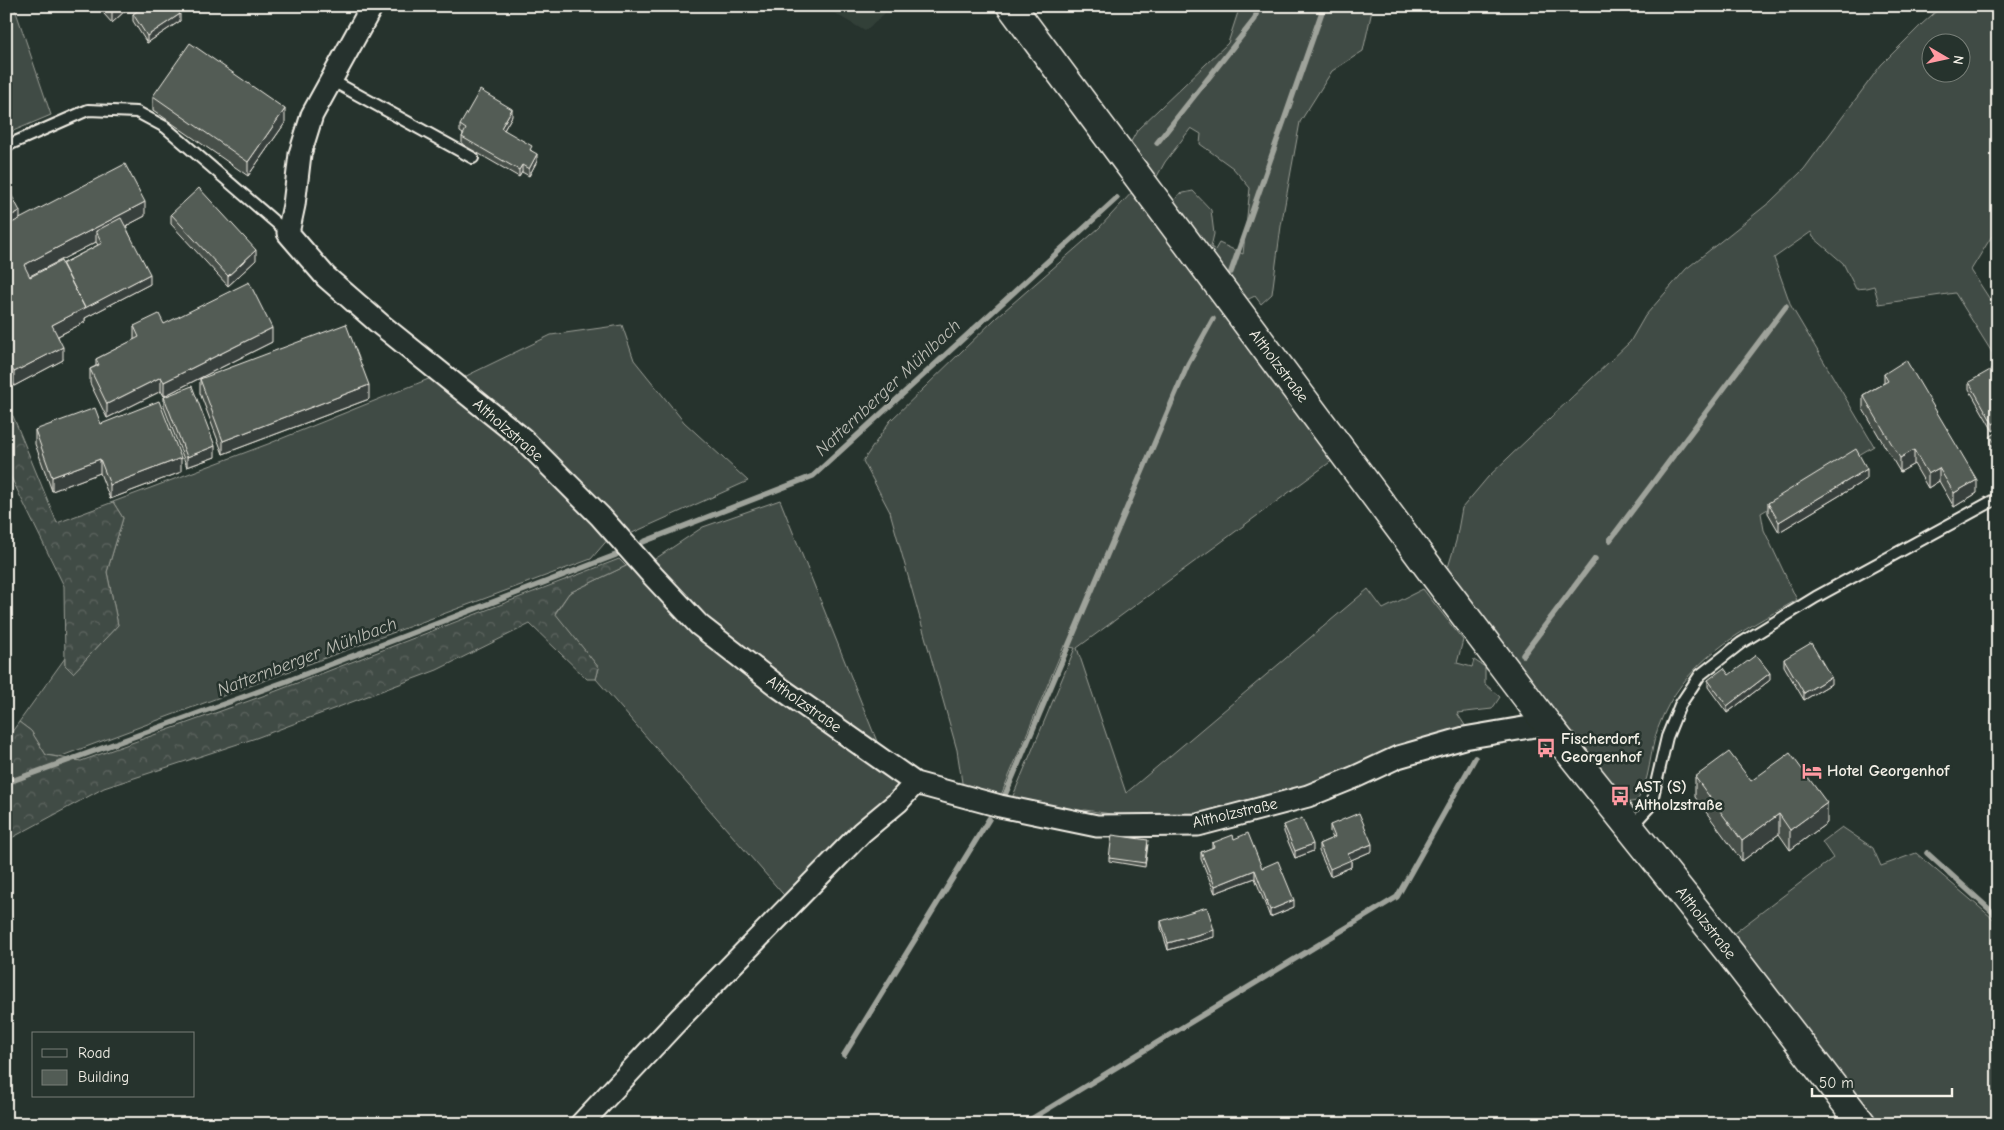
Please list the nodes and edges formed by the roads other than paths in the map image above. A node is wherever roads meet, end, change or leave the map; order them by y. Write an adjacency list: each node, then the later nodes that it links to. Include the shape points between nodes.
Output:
1 (372, 6): 3 (street)
2 (1011, 6): 8 (street, Altholzstraße)
3 (331, 80): 5 (lane); 6 (street, via 312,115 300,154)
4 (6, 146): 6 (lane, via 88,110 137,112 166,127)
5 (473, 158)
6 (288, 233): 9 (street, Altholzstraße, via 326,277 523,439 600,516 699,625 780,688)
7 (1998, 498): 10 (lane, via 1816,597 1741,643 1700,675 1680,705 1667,738 1650,805)
8 (1548, 724): 9 (street, Altholzstraße, via 1464,738 1398,758 1308,796 1198,825 1097,826 1000,806); 10 (street, Altholzstraße)
9 (915, 783): 11 (street, via 862,832 680,1017)
10 (1631, 828): 12 (street, Altholzstraße)
11 (581, 1124)
12 (1862, 1124)

